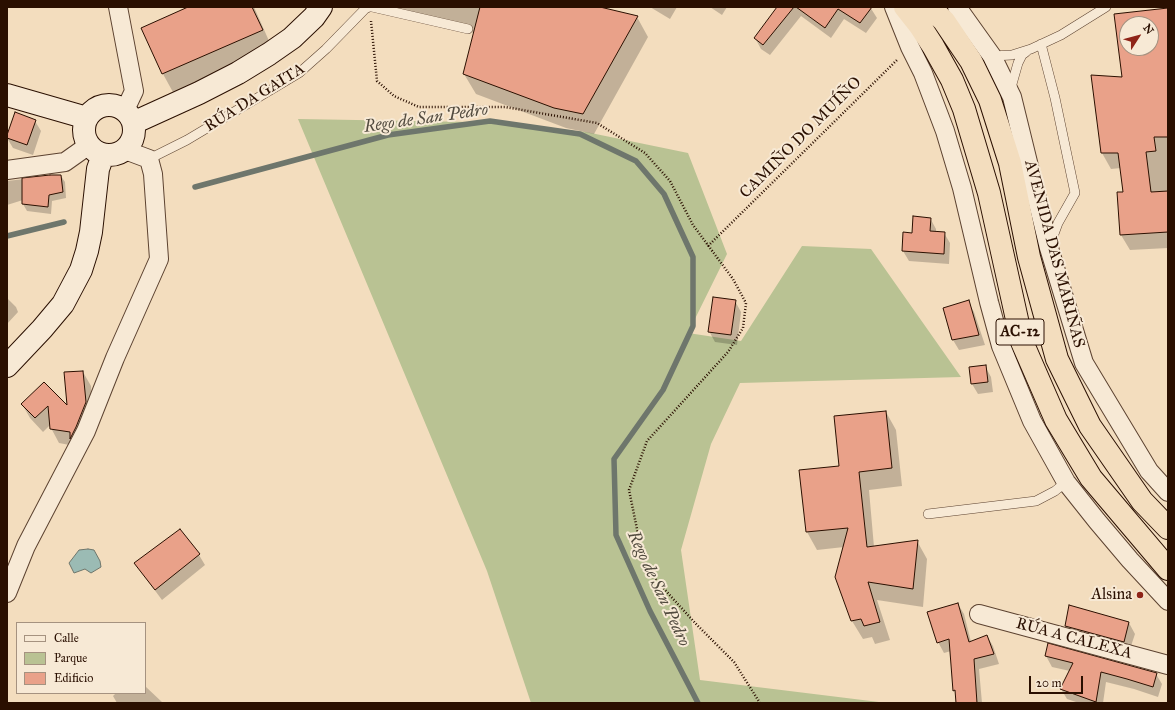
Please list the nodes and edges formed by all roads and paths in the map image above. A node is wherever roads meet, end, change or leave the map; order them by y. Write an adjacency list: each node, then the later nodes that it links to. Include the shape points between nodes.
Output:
1 (118, 7): 16 (street, via 134,91)
2 (321, 7): 16 (street, RÚA DA GAITA, via 292,38 250,65 199,93)
3 (895, 7): 10 (street); 13 (highway)
4 (905, 7): 13 (highway, AC-12)
5 (1106, 7): 9 (lane)
6 (371, 9): 8 (lane); 20 (lane, RÚA DA GAITA, via 365,9 299,72); 22 (path, via 377,81 394,96 419,107 505,107 597,123 645,153 670,181 693,225)
7 (941, 10): 12 (street, AVENIDA DAS MARIÑAS); 28 (highway, AVENIDA DAS MARIÑAS / AC-12, via 990,100 1010,163 1029,257 1057,359 1090,426 1142,500)
8 (468, 29)
9 (1041, 44): 11 (lane); 23 (lane, via 1076,193 1058,223)
10 (910, 47): 22 (path, CAMIÑO DO MUÍÑO); 25 (street, via 940,116 960,180 1000,346 1032,421)
11 (1031, 48): 12 (lane, via 1012,56); 15 (lane, via 1022,55 1018,63 1012,84)
12 (992, 56): 15 (street, AVENIDA DAS MARIÑAS)
13 (941, 61): 29 (highway, AC-12, via 964,109 989,193 1022,342 1056,420 1091,478)
14 (7, 95): 17 (street)
15 (1012, 97): 23 (street, AVENIDA DAS MARIÑAS)
16 (129, 116): 17 (street, via 117,106 108,105 100,106); 19 (street, via 135,130)
17 (87, 118): 18 (street, via 84,132)
18 (96, 150): 19 (street, via 111,155); 21 (street, via 65,162); 24 (street, via 98,169 91,232 81,270 63,304)
19 (125, 150): 20 (street)
20 (149, 160): 30 (street, via 153,174 159,259 86,431 26,546)
21 (7, 170)
22 (708, 246): 34 (path, via 733,279 746,303 743,328 728,352 647,441 629,490 645,568 734,662)
23 (1049, 248): 26 (street, AVENIDA DAS MARIÑAS, via 1084,363 1149,471)
24 (7, 366)
25 (1066, 482): 27 (lane, via 1036,501); 31 (street, via 1130,560)
26 (1168, 492)
27 (928, 514)
28 (1168, 528)
29 (1168, 569)
30 (7, 593)
31 (1168, 601)
32 (979, 614): 33 (street, RÚA A CALEXA)
33 (1168, 664)
34 (760, 703)

